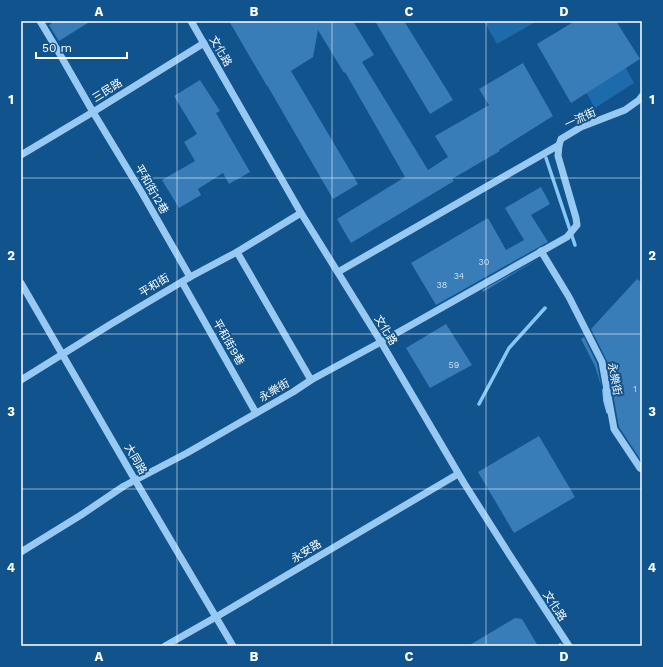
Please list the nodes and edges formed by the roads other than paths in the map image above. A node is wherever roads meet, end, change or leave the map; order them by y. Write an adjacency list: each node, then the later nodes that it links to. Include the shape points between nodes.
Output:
1 (40, 21): 5 (street, 平和街12巷)
2 (191, 21): 3 (street, 文化路)
3 (204, 43): 5 (street, 三民路); 8 (street, 文化路)
4 (642, 96): 6 (street, 一流街, via 625,110 581,127 562,138)
5 (93, 112): 7 (street, 三民路); 13 (street, 平和街12巷)
6 (559, 145): 9 (street, 一流街, via 558,156); 12 (street)
7 (21, 155)
8 (301, 213): 11 (street, 平和街); 12 (street, 文化路)
9 (577, 225): 10 (street, 永樂街, via 567,237)
10 (541, 251): 16 (street, 永樂街); 21 (street, 永樂街, via 569,297 602,362 614,429)
11 (237, 252): 13 (street, 平和街); 19 (street)
12 (338, 272): 16 (street, 文化路)
13 (190, 277): 14 (street, 平和街)
14 (182, 282): 17 (street, 平和街); 20 (street, 平和街9巷)
15 (21, 283): 17 (street, 大同路)
16 (381, 342): 19 (street, 永樂街); 22 (street, 文化路)
17 (62, 354): 18 (street, 平和街); 23 (street, 大同路)
18 (21, 380)
19 (311, 380): 20 (street, 永樂街)
20 (256, 412): 23 (street, 永樂街)
21 (642, 469)
22 (458, 474): 25 (street, 永安路); 28 (street, 文化路)
23 (135, 480): 24 (street, 永樂街); 25 (street, 大同路)
24 (21, 552)
25 (216, 617): 26 (street, 永安路); 27 (street, 大同路)
26 (165, 646)
27 (233, 646)
28 (569, 646)

